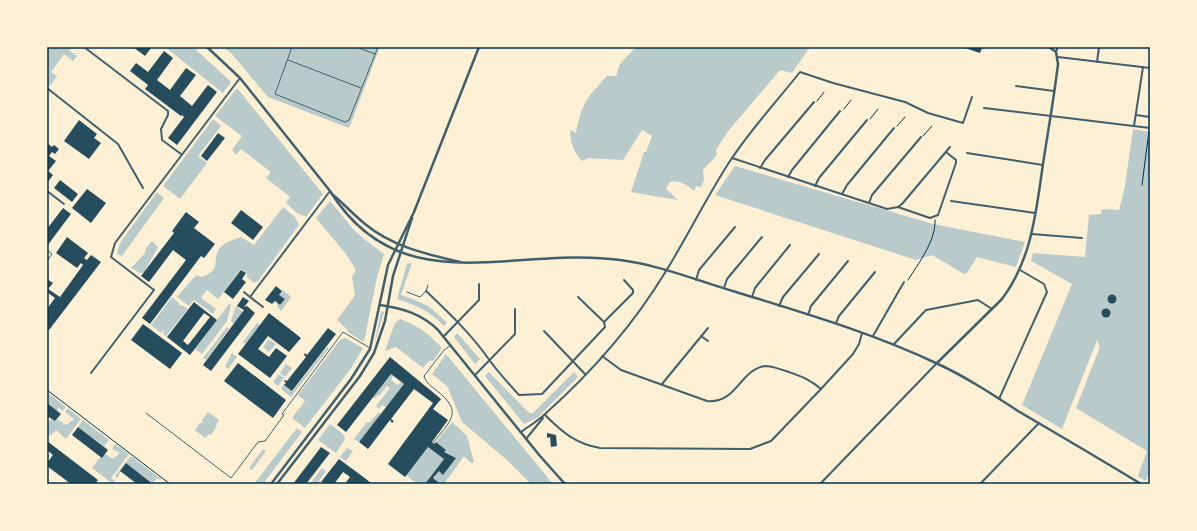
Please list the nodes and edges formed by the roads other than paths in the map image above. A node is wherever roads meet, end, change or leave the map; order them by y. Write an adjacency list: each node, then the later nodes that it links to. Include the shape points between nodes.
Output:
1 (84, 47): 36 (street, via 168,111 161,129 162,140)
2 (208, 47): 17 (street)
3 (292, 47): 13 (lane)
4 (356, 47): 11 (lane)
5 (378, 47): 11 (lane)
6 (479, 47): 51 (street)
7 (1049, 47): 10 (street)
8 (1058, 47): 10 (street)
9 (1099, 47): 14 (street)
10 (1056, 52): 12 (street)
11 (375, 55): 20 (lane)
12 (1058, 57): 14 (street); 21 (street)
13 (287, 60): 20 (lane); 20 (lane, via 275,94 345,122 349,120)
14 (1097, 62): 15 (street)
15 (1143, 67): 16 (street); 26 (street)
16 (1150, 68)
17 (240, 78): 36 (street); 45 (street)
18 (1016, 86): 21 (street)
19 (47, 88): 43 (street, via 118,144)
20 (362, 89)
21 (1054, 91): 27 (street)
22 (972, 97): 38 (street, via 963,123 928,113 905,102 800,72)
23 (814, 102): 40 (street)
24 (984, 108): 27 (street)
25 (840, 111): 41 (street)
26 (1136, 115): 28 (street); 30 (street)
27 (1051, 116): 30 (street); 39 (street)
28 (1150, 117)
29 (867, 120): 42 (street)
30 (1134, 126): 32 (street)
31 (894, 128): 46 (street)
32 (1149, 128)
33 (920, 137): 48 (street, via 872,194)
34 (950, 147): 35 (street)
35 (946, 152): 50 (street); 50 (street, via 956,160 956,163 938,215 934,218)
36 (181, 154): 106 (street, via 115,243 111,257 154,290)
37 (967, 154): 39 (street)
38 (732, 158): 40 (street); 68 (street)
39 (1043, 165): 52 (street)
40 (760, 168): 41 (street)
41 (788, 177): 42 (street)
42 (815, 186): 46 (street)
43 (143, 188)
44 (47, 191): 49 (street)
45 (331, 192): 57 (street, via 365,224); 61 (street, via 361,229); 80 (street)
46 (842, 194): 48 (street)
47 (952, 201): 52 (street)
48 (868, 203): 50 (street, via 887,209)
49 (64, 204)
50 (898, 207)
51 (414, 212): 57 (street); 59 (street)
52 (1036, 213): 54 (street)
53 (735, 227): 71 (street, via 699,270)
54 (1032, 234): 56 (street); 67 (street)
55 (762, 237): 75 (street, via 727,279)
56 (1082, 238)
57 (398, 244): 59 (street); 61 (street)
58 (790, 245): 81 (street, via 755,288)
59 (404, 247): 62 (street); 66 (street, via 425,255)
60 (47, 250): 64 (lane, via 52,254)
61 (395, 251): 62 (street); 82 (street, via 385,277)
62 (401, 253): 66 (street, via 426,261); 83 (street)
63 (819, 254): 84 (street, via 783,297)
64 (47, 261)
65 (848, 262): 88 (street, via 811,306)
66 (463, 263): 68 (street, via 583,257 621,260)
67 (1020, 270): 87 (street, via 1010,288); 111 (street, via 1044,284 1047,292)
68 (666, 271): 71 (street); 102 (street, via 629,324)
69 (875, 272): 91 (street, via 839,316)
70 (624, 280): 90 (street, via 634,290 633,293)
71 (696, 280): 75 (street)
72 (904, 282): 97 (street)
73 (479, 284): 89 (street, via 479,300)
74 (428, 285): 76 (lane)
75 (724, 288): 81 (street)
76 (426, 291): 78 (lane, via 420,296); 89 (street)
77 (244, 292): 80 (street)
78 (407, 292)
79 (578, 296): 90 (street)
80 (250, 297): 85 (street)
81 (752, 297): 84 (street)
82 (380, 304): 83 (street); 101 (street)
83 (387, 306): 95 (street, via 403,309 423,318); 119 (street, via 380,338 368,363)
84 (779, 306): 88 (street)
85 (264, 307)
86 (515, 309): 103 (street, via 515,334)
87 (992, 310): 99 (street, via 978,300 926,310); 105 (street)
88 (808, 315): 91 (street)
89 (457, 322): 95 (street); 103 (street)
90 (604, 322): 104 (street, via 604,327)
91 (836, 324): 94 (street)
92 (708, 328): 96 (street)
93 (544, 331): 104 (street)
94 (862, 333): 97 (street); 110 (street, via 853,354)
95 (444, 336): 100 (street)
96 (701, 336): 98 (street); 109 (street)
97 (873, 336): 99 (street)
98 (708, 341)
99 (894, 344): 105 (street)
100 (451, 345): 108 (street); 117 (lane, via 424,376 426,381 446,398 452,409 450,421)
101 (370, 349): 112 (lane, via 343,332 294,396 282,414 284,415 264,441 258,442 231,478); 118 (street, via 351,379)
102 (602, 356): 107 (street); 109 (street, via 621,370)
103 (489, 361): 104 (street, via 519,395 542,394); 108 (street)
104 (573, 362): 107 (street)
105 (937, 363): 111 (street); 121 (street)
106 (91, 373)
107 (586, 374): 113 (street)
108 (474, 375): 115 (street)
109 (662, 384): 110 (street, via 714,402 727,398 753,371 766,366 806,377)
110 (821, 389): 113 (street, via 770,441 750,449 600,448 571,438)
111 (999, 399): 114 (street)
112 (146, 413)
113 (545, 415): 115 (street); 116 (street)
114 (1040, 423): 122 (street); 123 (street)
115 (521, 432): 116 (street)
116 (526, 439): 120 (street)
117 (433, 443)
118 (271, 484)
119 (277, 484)
120 (565, 484)
121 (820, 484)
122 (980, 484)
123 (1141, 484)

